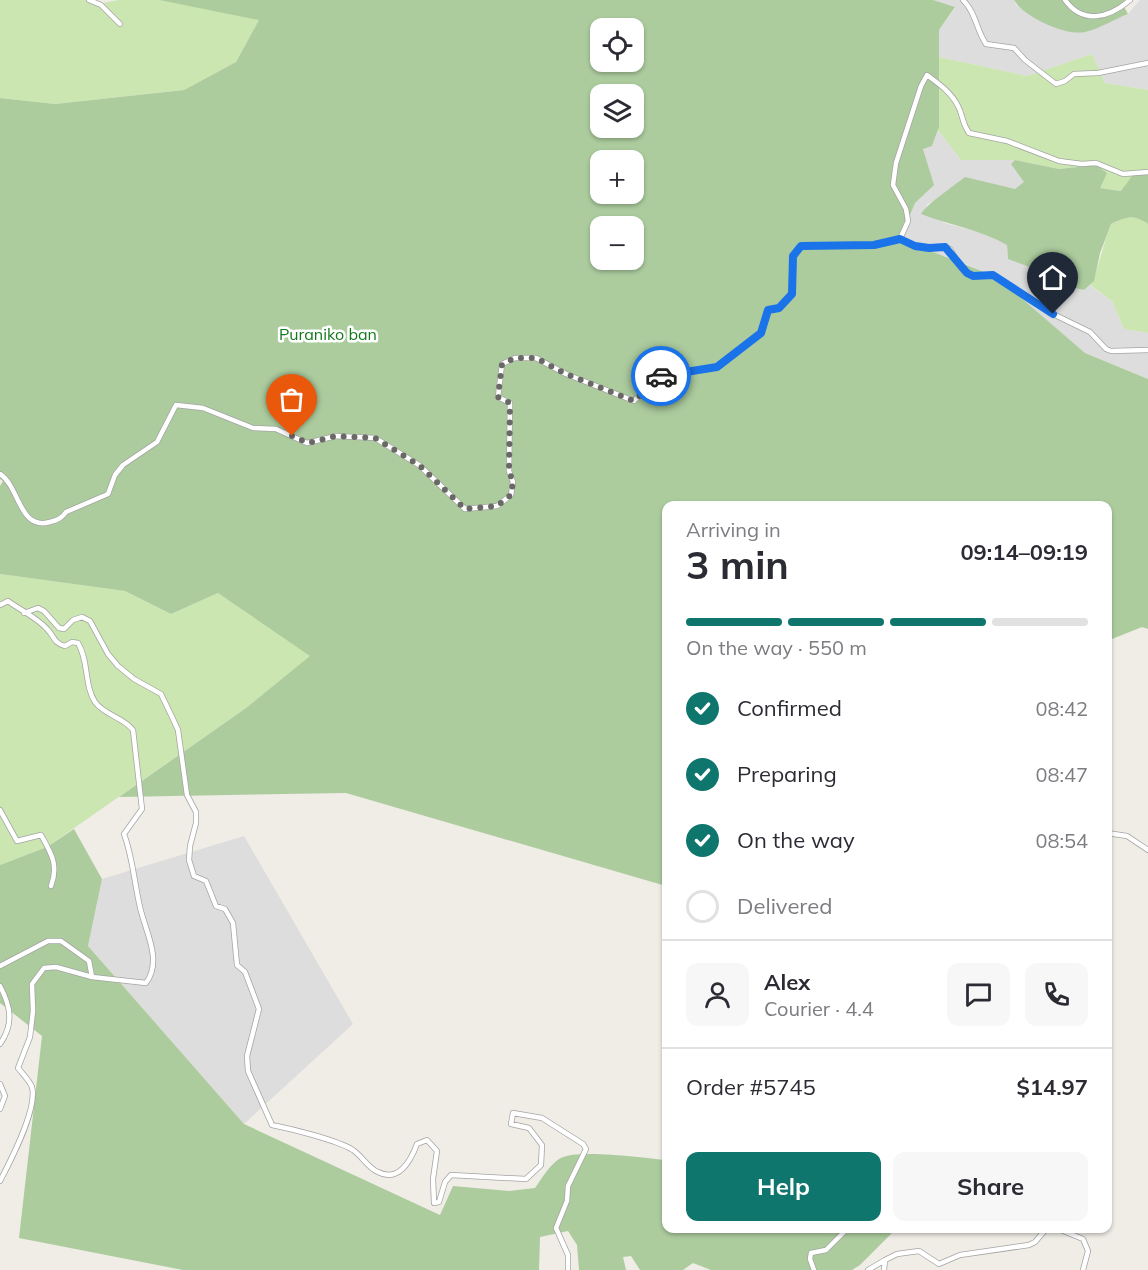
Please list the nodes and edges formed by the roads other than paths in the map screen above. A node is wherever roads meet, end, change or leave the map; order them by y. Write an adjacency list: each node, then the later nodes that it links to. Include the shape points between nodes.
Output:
1 (89, 0): 5 (street, via 101,5)
2 (963, 0): 6 (street, via 986,44 1014,48 1056,84 1074,74)
3 (1065, 0): 4 (street, via 1080,15 1088,17 1114,13)
4 (1130, 0)
5 (120, 24)
6 (1148, 63)
7 (1148, 172): 8 (street, via 1123,174 1096,163 1059,161 1007,141 969,133 955,101 927,75 896,163 893,185 908,221)
8 (900, 239): 9 (street, via 915,246 945,247 967,273 993,275 1053,314 1090,332 1106,349); 10 (street, via 874,245 801,246 793,256 792,294 779,308 768,310 761,333 717,367 658,377 634,401 536,358 515,358 502,364 498,397 510,403 509,471 513,482 511,495 497,506 465,509 419,465 375,438 336,436 308,443 276,429 253,428 203,408 176,405 157,442 123,465 108,494 66,512 62,518 42,524 33,521)
9 (1148, 350)
10 (0, 474)
11 (0, 605): 12 (street, via 8,602)
12 (24, 613): 18 (street, via 48,630 59,644 78,643 97,705 127,722 133,730 142,809 124,834 132,854 140,909 151,937 153,974 146,983); 28 (street, via 38,608 64,629 82,617 90,621 118,666 161,694 164,700 178,730 187,795 196,812 189,860 194,876 206,881 216,906 225,909 233,923 237,965 245,972 259,1009 247,1056 248,1071 272,1125 353,1150 378,1173 393,1174 406,1168 417,1144 427,1140 437,1151 434,1203 439,1202 451,1175 526,1179 541,1165 542,1145 529,1128 511,1124 513,1113 542,1118 586,1149 568,1186 567,1201 556,1228 568,1255)
13 (0, 810): 16 (street, via 17,841 41,835 55,861 56,874)
14 (1112, 834): 15 (street, via 1127,836)
15 (1148, 850)
16 (51, 886)
17 (0, 966): 18 (street, via 48,941 61,941 89,961)
18 (92, 977): 23 (street, via 44,968 32,984 30,1037 18,1068 32,1087 32,1101 19,1146)
19 (0, 986): 20 (street, via 9,1003 9,1031)
20 (0, 1044)
21 (0, 1084): 22 (street, via 5,1096)
22 (0, 1109)
23 (0, 1181)
24 (843, 1233): 29 (street, via 826,1250 811,1253)
25 (1043, 1233): 27 (street, via 1029,1245 960,1255 939,1264 919,1251)
26 (1068, 1233): 32 (street, via 1083,1239 1088,1251)
27 (885, 1260): 30 (street); 31 (street)
28 (568, 1270)
29 (814, 1270)
30 (868, 1270)
31 (884, 1270)
32 (1083, 1270)

